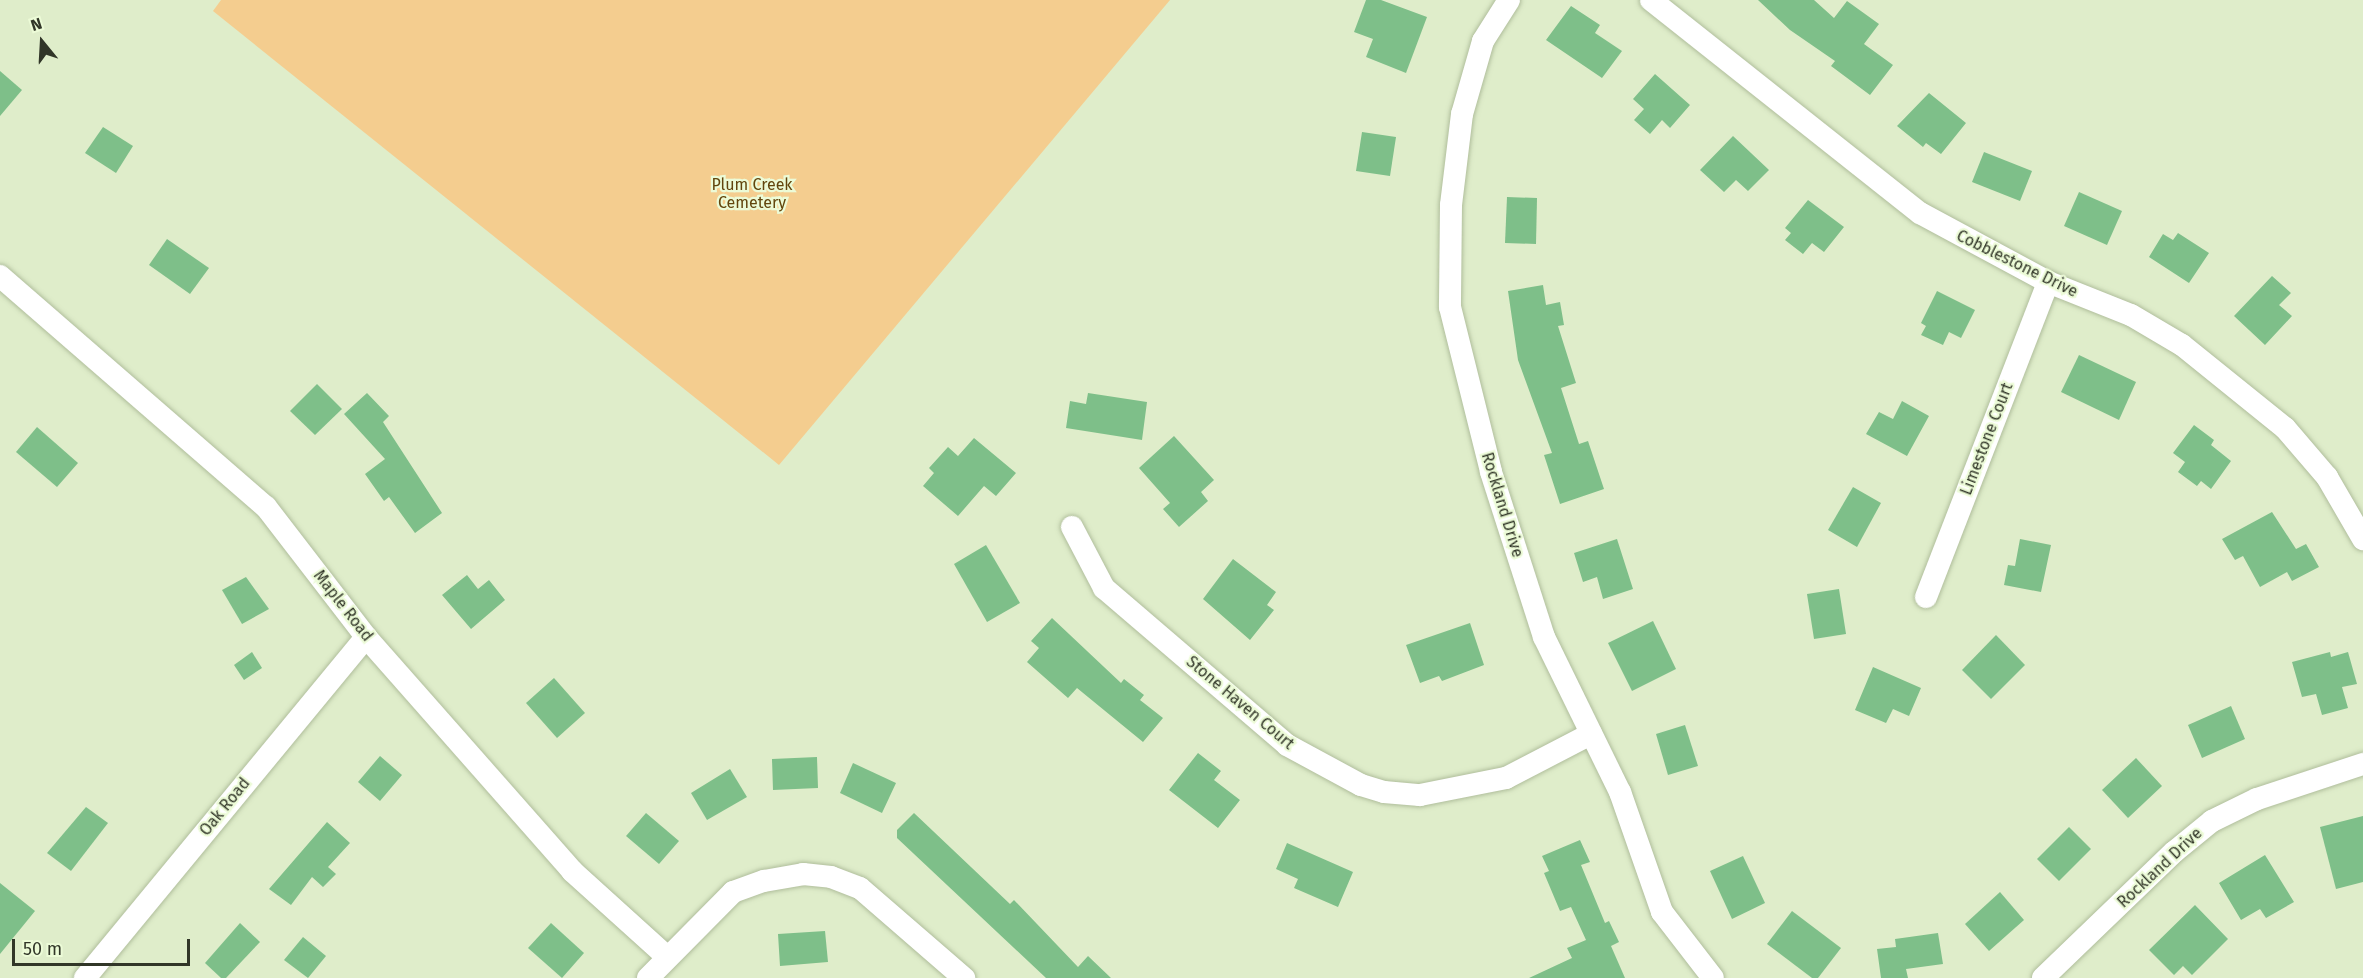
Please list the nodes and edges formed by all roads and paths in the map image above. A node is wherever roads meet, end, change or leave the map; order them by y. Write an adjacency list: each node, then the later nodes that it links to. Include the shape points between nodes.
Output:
1 (1509, 0): 9 (street, Rockland Drive, via 1483,41 1462,114 1451,205 1450,308 1491,472 1544,637)
2 (1651, 0): 4 (street, Cobblestone Drive, via 1920,213)
3 (0, 276): 8 (street, Maple Road, via 266,507)
4 (2048, 282): 6 (street, Cobblestone Drive, via 2131,315 2182,345 2285,428 2326,477); 7 (street, Limestone Court)
5 (1072, 527): 9 (street, Stone Haven Court, via 1104,588 1287,745 1361,785 1384,792 1420,795 1506,778)
6 (2363, 539)
7 (1926, 597)
8 (366, 637): 11 (street, Maple Road, via 572,871); 12 (street, Oak Road)
9 (1591, 734): 15 (street, Rockland Drive, via 1620,792 1662,912)
10 (2363, 764): 16 (street, Rockland Drive, via 2257,799 2212,821)
11 (666, 956): 13 (street); 14 (street, via 734,892 764,881 803,874 831,877 860,888)
12 (85, 978)
13 (648, 978)
14 (964, 978)
15 (1713, 978)
16 (2043, 978)

